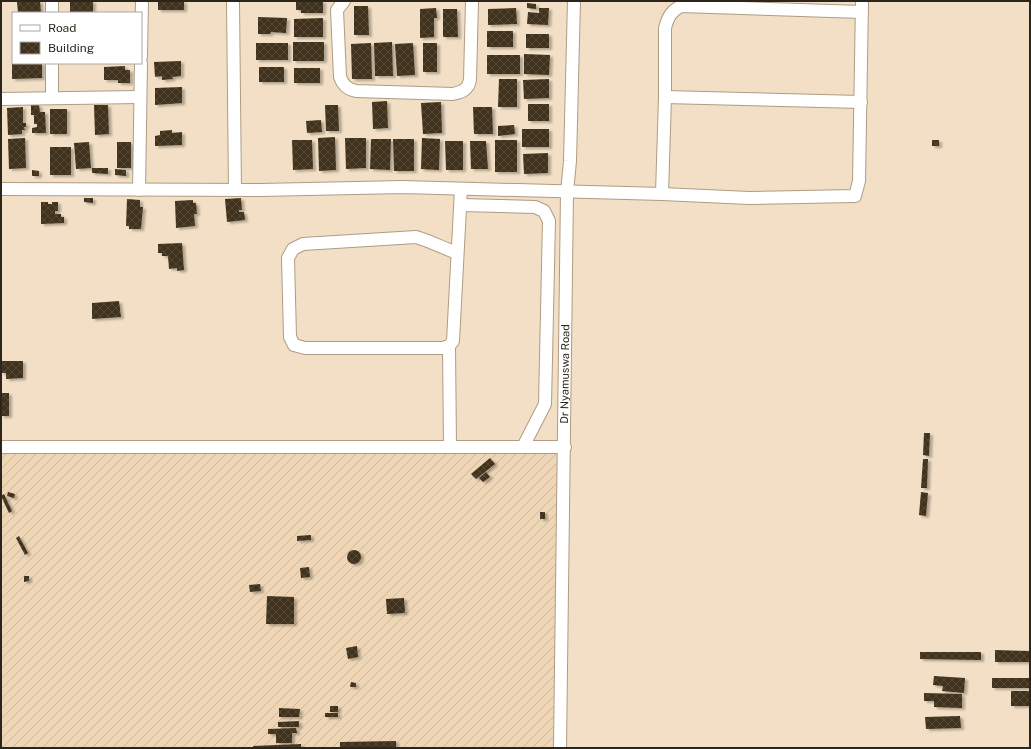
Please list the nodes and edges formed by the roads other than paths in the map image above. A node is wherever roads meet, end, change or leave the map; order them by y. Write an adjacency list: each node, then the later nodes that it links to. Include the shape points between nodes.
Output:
1 (52, 1): 8 (street)
2 (142, 1): 9 (street)
3 (233, 1): 20 (street)
4 (344, 1): 5 (street, via 337,10 340,76 346,87 356,91 453,94 464,91 469,86)
5 (472, 1)
6 (574, 1): 21 (street, Dr Nyamuswa Road)
7 (862, 6): 13 (street, via 681,6 673,10 667,18 665,28); 16 (street)
8 (52, 12)
9 (142, 12)
10 (52, 64): 14 (street)
11 (141, 64): 12 (street)
12 (140, 97): 14 (street); 19 (street)
13 (665, 97): 16 (street); 22 (street)
14 (52, 98): 15 (street)
15 (1, 99)
16 (861, 102): 22 (street, via 859,180 855,196 749,198)
17 (1, 189): 19 (street)
18 (461, 189): 20 (street, via 403,187); 21 (street); 23 (street)
19 (139, 190): 20 (street)
20 (235, 190)
21 (567, 192): 22 (street); 29 (street, Dr Nyamuswa Road)
22 (662, 194)
23 (461, 205): 24 (street); 28 (street, via 535,207 544,211 549,221 545,404)
24 (457, 253): 25 (street, via 453,340); 25 (street, via 416,237 303,244 293,249 288,258 290,337 294,345 305,348)
25 (448, 346): 27 (street)
26 (1, 447): 27 (street)
27 (450, 447): 28 (street)
28 (523, 447): 29 (street)
29 (564, 447): 30 (street, Dr Nyamuswa Road)
30 (560, 748)

